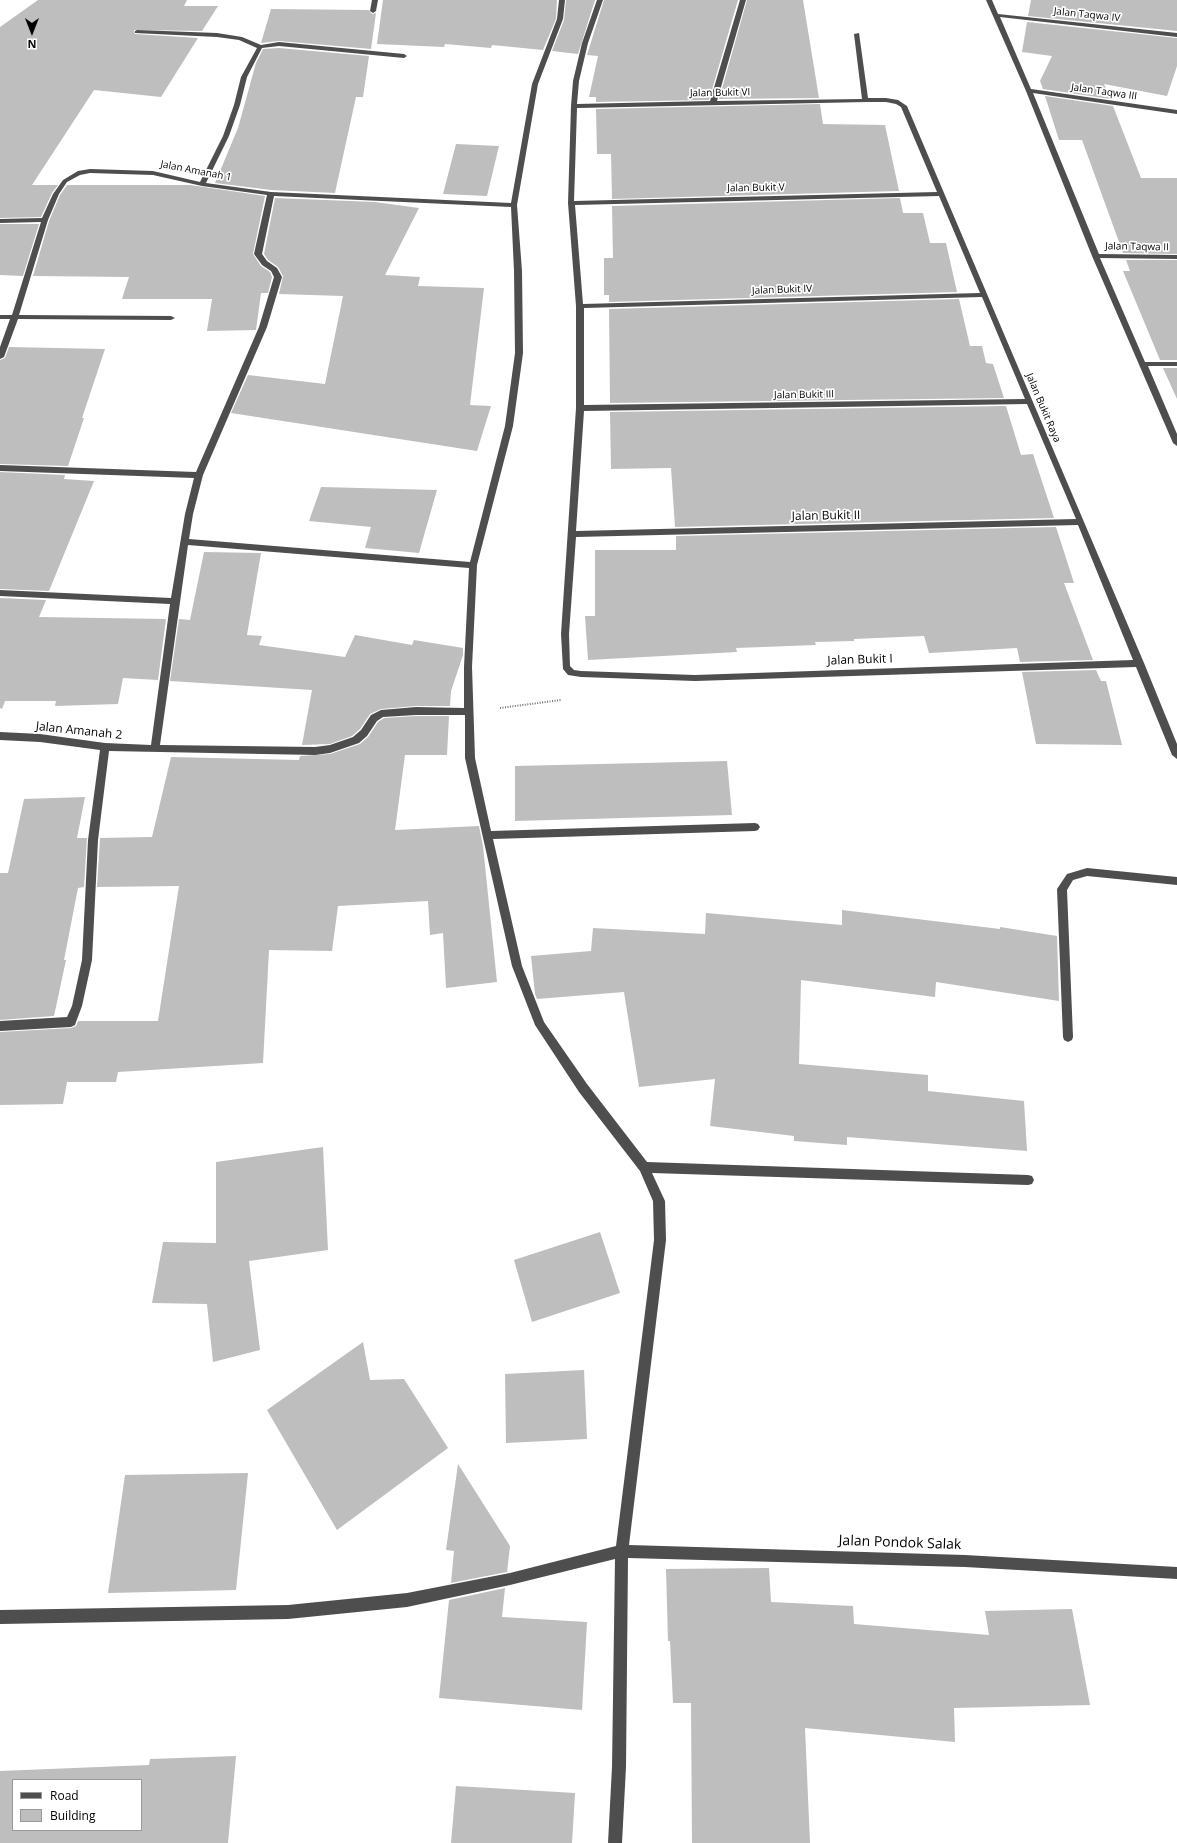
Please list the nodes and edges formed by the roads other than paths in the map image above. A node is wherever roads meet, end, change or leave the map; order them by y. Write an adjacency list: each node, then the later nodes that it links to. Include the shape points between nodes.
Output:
1 (375, 0): 6 (street)
2 (562, 0): 22 (street, via 560,19 535,84)
3 (600, 0): 16 (street, via 585,43 576,81)
4 (743, 0): 15 (street)
5 (989, 0): 7 (street)
6 (373, 11)
7 (995, 15): 10 (street, Jalan Taqwa IV); 13 (street)
8 (138, 32): 11 (street, via 217,35 240,38)
9 (857, 34): 14 (street)
10 (1177, 35)
11 (260, 47): 12 (street, via 279,44); 18 (street, via 244,78 226,136)
12 (404, 56)
13 (1029, 91): 17 (street, Jalan Taqwa III); 25 (street)
14 (865, 101): 15 (street, Jalan Bukit VI); 20 (street, Jalan Bukit Raya, via 898,102 904,106)
15 (713, 103): 16 (street, Jalan Bukit VI)
16 (574, 106): 21 (street)
17 (1177, 112)
18 (202, 184): 19 (street, Jalan Amanah 1); 24 (street, Jalan Amanah 1, via 153,173 78,173 65,181 56,194)
19 (271, 194): 22 (street, Jalan Amanah 1); 39 (street, via 258,254 278,277 263,327)
20 (941, 194): 21 (street, Jalan Bukit V); 27 (street, Jalan Bukit Raya)
21 (571, 203): 28 (street)
22 (514, 205): 43 (street, via 519,353 509,426)
23 (0, 220): 24 (street)
24 (45, 220): 30 (street, Jalan Amanah 1)
25 (1096, 256): 26 (street, Jalan Taqwa II); 33 (street)
26 (1177, 258)
27 (985, 295): 28 (street, Jalan Bukit IV); 35 (street, Jalan Bukit Raya)
28 (580, 306): 36 (street)
29 (0, 317): 30 (street)
30 (15, 317): 31 (street); 32 (street, Jalan Amanah 1)
31 (171, 318)
32 (0, 357)
33 (1143, 364): 34 (street); 37 (street)
34 (1177, 364)
35 (1029, 401): 36 (street, Jalan Bukit III); 40 (street, Jalan Bukit Raya)
36 (580, 408): 41 (street)
37 (1177, 443)
38 (0, 468): 39 (street)
39 (199, 475): 42 (street)
40 (1081, 522): 41 (street, Jalan Bukit II); 46 (street, Jalan Bukit Raya)
41 (571, 534): 46 (street, Jalan Bukit I, via 565,652 566,667 571,673 695,678)
42 (185, 542): 43 (street); 45 (street)
43 (473, 565): 47 (street, via 468,667)
44 (0, 593): 45 (street)
45 (174, 601): 50 (street)
46 (1140, 663): 51 (street, Jalan Bukit Raya)
47 (469, 712): 50 (street, Jalan Amanah 2, via 416,711 381,714 374,718 356,740 315,751); 53 (street, via 470,758)
48 (0, 736): 49 (street, Jalan Amanah 2)
49 (105, 746): 50 (street, Jalan Amanah 2); 55 (street, via 93,840 87,960 71,1022)
50 (155, 749)
51 (1177, 755)
52 (755, 827): 53 (street)
53 (486, 835): 57 (street, via 516,966 540,1025 583,1088)
54 (1177, 881): 56 (street, via 1087,872 1070,877 1062,889)
55 (0, 1026)
56 (1068, 1037)
57 (644, 1167): 58 (street); 59 (street, via 659,1201 660,1240)
58 (1028, 1180)
59 (622, 1551): 60 (street, Jalan Pondok Salak, via 965,1561); 61 (street, Jalan Pondok Salak, via 510,1580 407,1600 288,1612); 62 (street, via 620,1767)
60 (1177, 1573)
61 (0, 1617)
62 (615, 1843)

